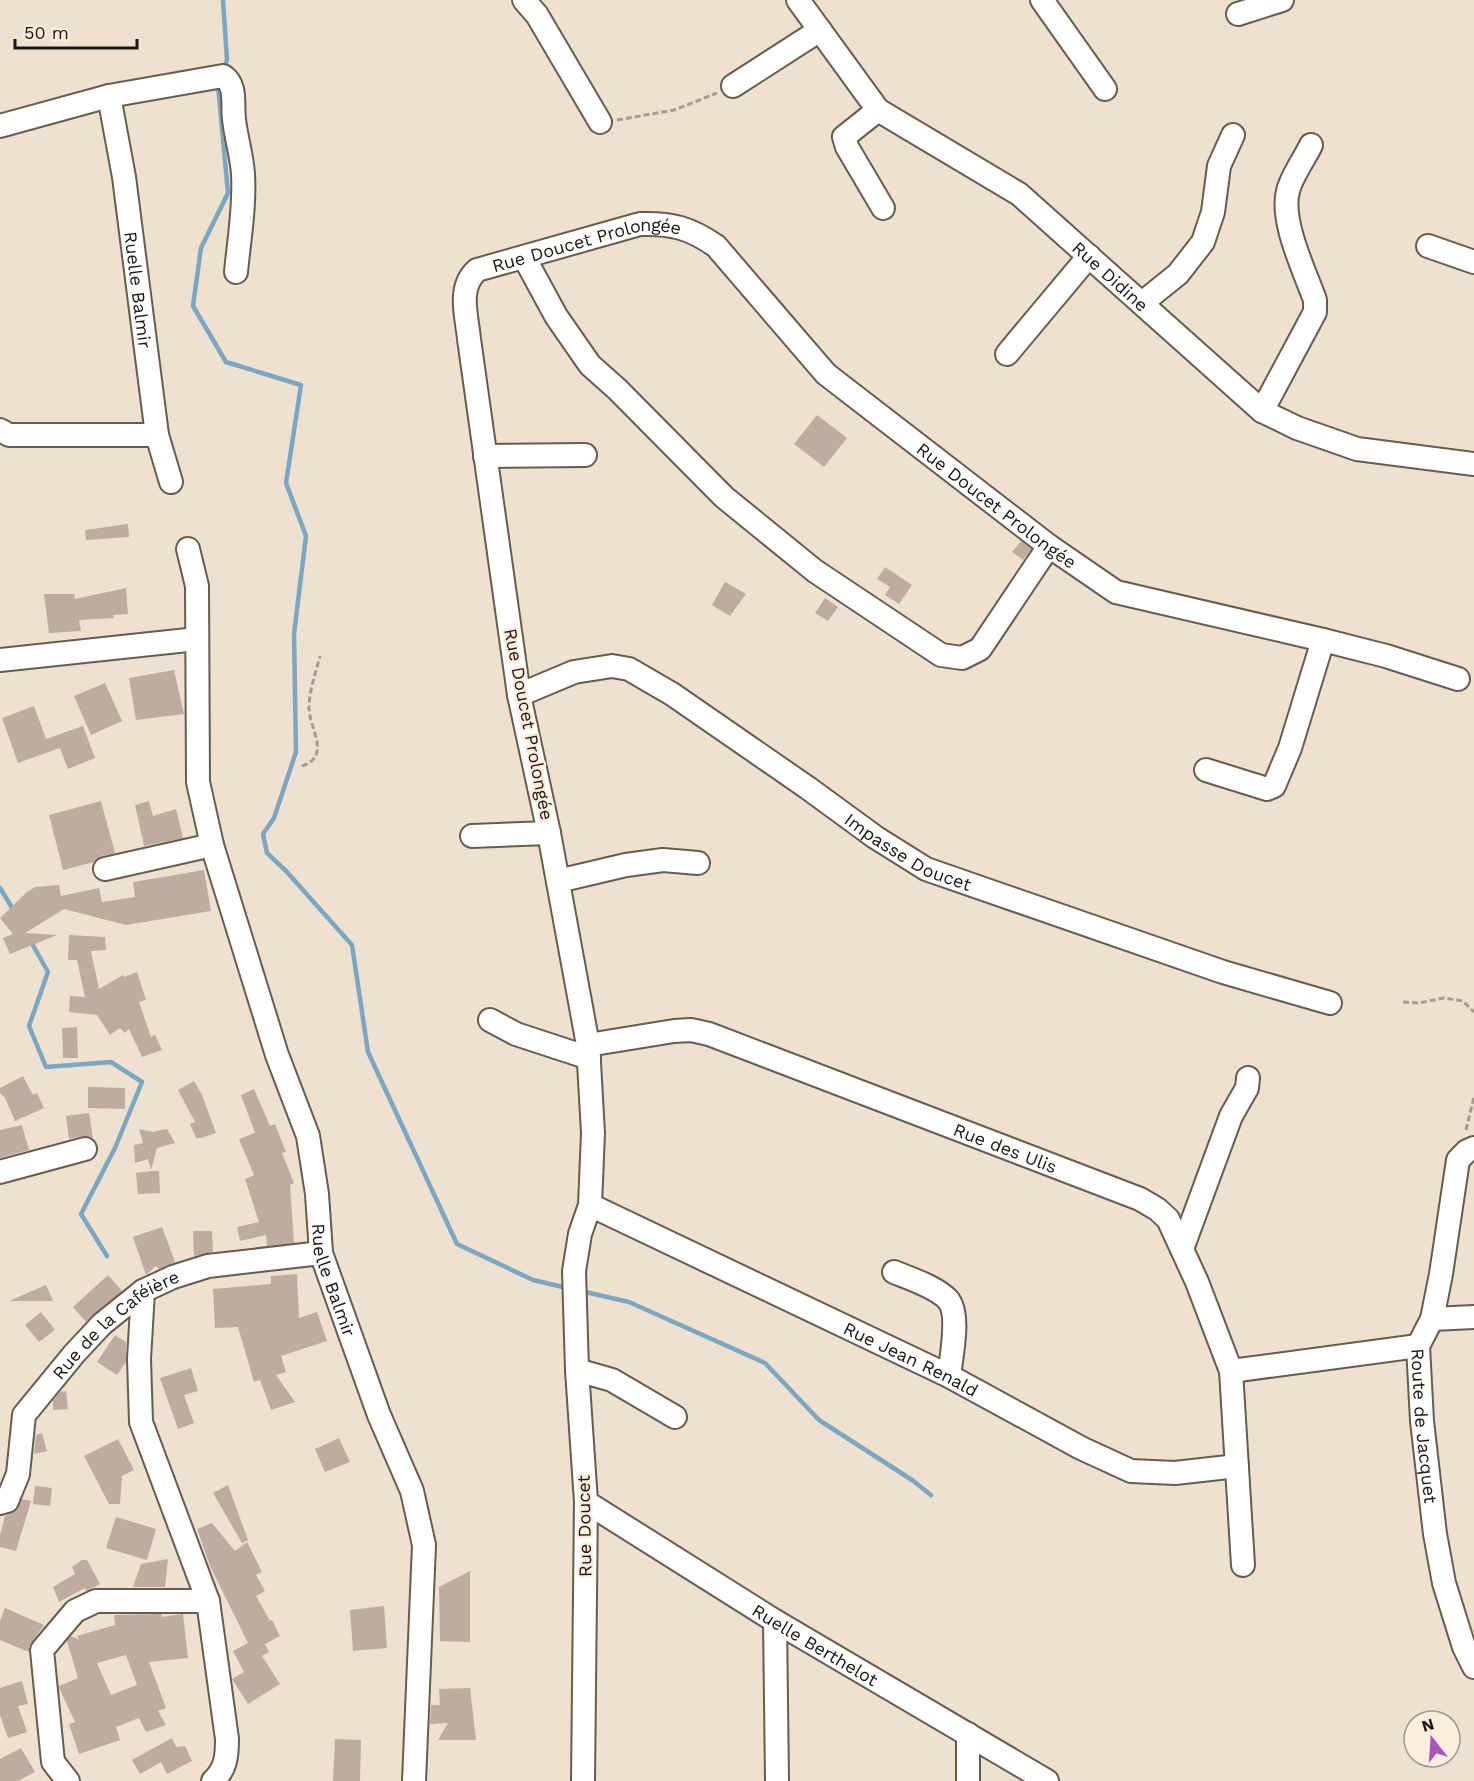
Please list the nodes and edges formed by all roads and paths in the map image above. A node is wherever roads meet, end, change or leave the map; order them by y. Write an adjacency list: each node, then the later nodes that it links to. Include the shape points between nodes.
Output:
1 (524, 0): 11 (street, via 537,15)
2 (798, 0): 6 (street, Rue Didine)
3 (1042, 0): 8 (street)
4 (1282, 0): 5 (street)
5 (1238, 14)
6 (820, 30): 7 (street); 10 (street, Rue Didine)
7 (733, 86): 11 (path, via 674,110)
8 (1105, 89)
9 (109, 96): 12 (street); 20 (street, via 204,78 224,76 229,80 243,173); 25 (street, Ruelle Balmir, via 124,177)
10 (878, 110): 15 (street, via 844,137); 17 (street, Rue Didine, via 1019,194)
11 (600, 122)
12 (0, 126)
13 (1233, 135): 21 (street, via 1219,166 1213,212 1203,242 1178,274)
14 (1311, 145): 23 (street, via 1288,191 1287,207 1289,226 1316,300 1315,312)
15 (883, 208)
16 (1428, 246): 19 (street)
17 (1089, 256): 21 (street, Rue Didine); 22 (street)
18 (524, 257): 27 (street, Rue Doucet Prolongée, via 477,270 465,287); 30 (street, Rue Doucet Prolongée, via 640,224 663,224 697,233 716,246 826,374); 30 (street, via 556,316 590,365 724,497 815,571 941,655 962,658 980,649)
19 (1474, 262)
20 (236, 272)
21 (1142, 303): 23 (street, Rue Didine)
22 (1007, 354)
23 (1262, 411): 28 (street, Rue Didine, via 1357,449)
24 (0, 430): 25 (street, via 9,435)
25 (157, 435): 29 (street, Ruelle Balmir)
26 (585, 455): 27 (street)
27 (485, 456): 37 (street, Rue Doucet Prolongée)
28 (1474, 464)
29 (171, 482)
30 (1049, 546): 33 (street, Rue Doucet Prolongée, via 1116,592)
31 (188, 549): 32 (street, Ruelle Balmir, via 196,586)
32 (197, 639): 35 (street); 42 (street, Ruelle Balmir, via 198,782)
33 (1323, 640): 36 (street, Rue Doucet Prolongée); 39 (street, via 1290,748 1274,786 1267,789)
34 (320, 656): 38 (path, via 309,710 317,749 310,763)
35 (0, 660)
36 (1458, 679)
37 (519, 695): 40 (street, Rue Doucet Prolongée); 47 (street, Impasse Doucet, via 574,672 612,666 629,669 672,694 926,869 1223,972)
38 (302, 766)
39 (1206, 770)
40 (549, 834): 41 (street); 45 (street, Rue Doucet Prolongée)
41 (472, 836)
42 (212, 845): 44 (street); 57 (street, Ruelle Balmir, via 277,1055 308,1136 318,1194)
43 (699, 863): 45 (street, via 626,865)
44 (105, 868)
45 (558, 881): 50 (street, Rue Doucet Prolongée)
46 (1403, 1002): 48 (path, via 1444,998 1463,1001)
47 (1330, 1003)
48 (1474, 1012)
49 (490, 1020): 50 (street, via 516,1034)
50 (589, 1051): 55 (street, Rue Doucet Prolongée, via 594,1133); 56 (street, Rue des Ulis, via 674,1031 709,1035 1140,1199 1168,1219)
51 (1248, 1078): 56 (street)
52 (1474, 1148): 62 (street, Route de Jacquet, via 1458,1161)
53 (85, 1149): 54 (street)
54 (0, 1172)
55 (591, 1205): 58 (street, Rue Doucet Prolongée, via 580,1234); 66 (street, Rue Jean Renald)
56 (1182, 1249): 65 (street, Rue des Ulis)
57 (321, 1253): 60 (street, Rue de la Caféière, via 208,1266 173,1276); 78 (street, Ruelle Balmir, via 420,1520 424,1545)
58 (574, 1271): 64 (street, Rue Doucet)
59 (894, 1272): 66 (street, via 939,1292 953,1309)
60 (143, 1291): 70 (street, Rue de la Caféière, via 102,1324 24,1415 18,1474 6,1501); 72 (street, via 141,1422)
61 (1474, 1317): 62 (street)
62 (1432, 1318): 63 (street, Route de Jacquet)
63 (1418, 1346): 65 (street); 74 (street, Route de Jacquet, via 1435,1534 1450,1600)
64 (577, 1370): 67 (street, via 612,1380); 69 (street, Rue Doucet)
65 (1231, 1371): 68 (street, Rue des Ulis)
66 (950, 1376): 68 (street, Rue Jean Renald, via 1131,1471 1174,1473)
67 (675, 1417)
68 (1237, 1467): 71 (street, Rue des Ulis)
69 (586, 1502): 73 (street, Ruelle Berthelot); 79 (street, Rue Doucet)
70 (0, 1503)
71 (1244, 1565)
72 (208, 1601): 76 (street, via 96,1600 75,1611 42,1650 52,1762); 77 (street, via 227,1739 222,1773)
73 (775, 1621): 75 (street, Ruelle Berthelot); 80 (street)
74 (1474, 1667)
75 (969, 1734): 81 (street); 82 (street, Ruelle Berthelot)
76 (68, 1781)
77 (213, 1781)
78 (414, 1781)
79 (583, 1781)
80 (777, 1781)
81 (968, 1781)
82 (1047, 1781)

